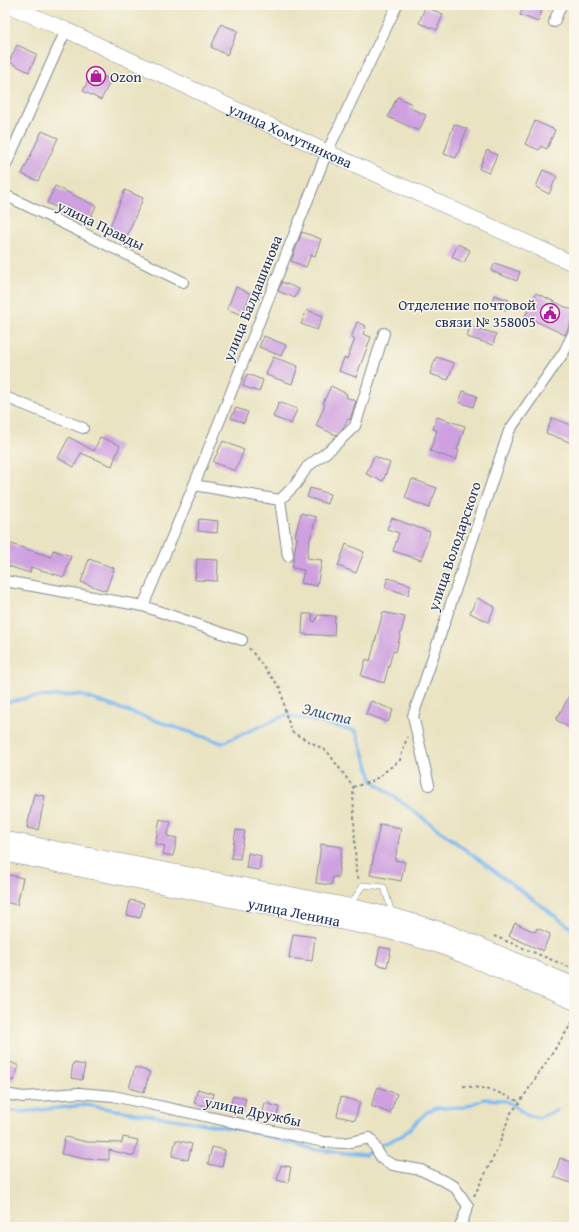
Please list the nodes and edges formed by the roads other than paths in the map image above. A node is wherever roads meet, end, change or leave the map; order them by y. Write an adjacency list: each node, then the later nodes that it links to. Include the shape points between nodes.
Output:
1 (7, 5): 5 (street, улица Хомутникова)
2 (396, 5): 6 (street, улица Балдашинова)
3 (561, 5): 4 (street)
4 (554, 22)
5 (66, 30): 6 (street, улица Хомутникова); 7 (street)
6 (327, 152): 9 (street, улица Хомутникова); 15 (street, улица Балдашинова)
7 (5, 167)
8 (5, 196): 10 (street, улица Правды)
9 (574, 264)
10 (183, 282)
11 (384, 332): 16 (street, via 355,426 307,467 296,484)
12 (574, 332): 21 (street, улица Володарского, via 564,352 509,431 413,716)
13 (5, 397): 14 (street)
14 (83, 428)
15 (194, 485): 16 (street); 19 (street, улица Балдашинова)
16 (280, 500): 17 (street)
17 (288, 556)
18 (5, 581): 19 (street)
19 (143, 606): 20 (street)
20 (242, 640)
21 (429, 785)
22 (5, 840): 24 (main road, улица Ленина)
23 (5, 853): 27 (main road, улица Ленина, via 391,931 441,945)
24 (350, 907): 25 (main road, улица Ленина); 25 (lane, via 364,885 384,887)
25 (393, 917): 26 (main road, улица Ленина, via 445,932)
26 (574, 986)
27 (574, 1001)
28 (5, 1094): 29 (street, улица Дружбы, via 23,1097 79,1093 113,1096 324,1142 346,1143 370,1138 382,1159 393,1165 421,1170 454,1186 468,1206)
29 (460, 1227)

